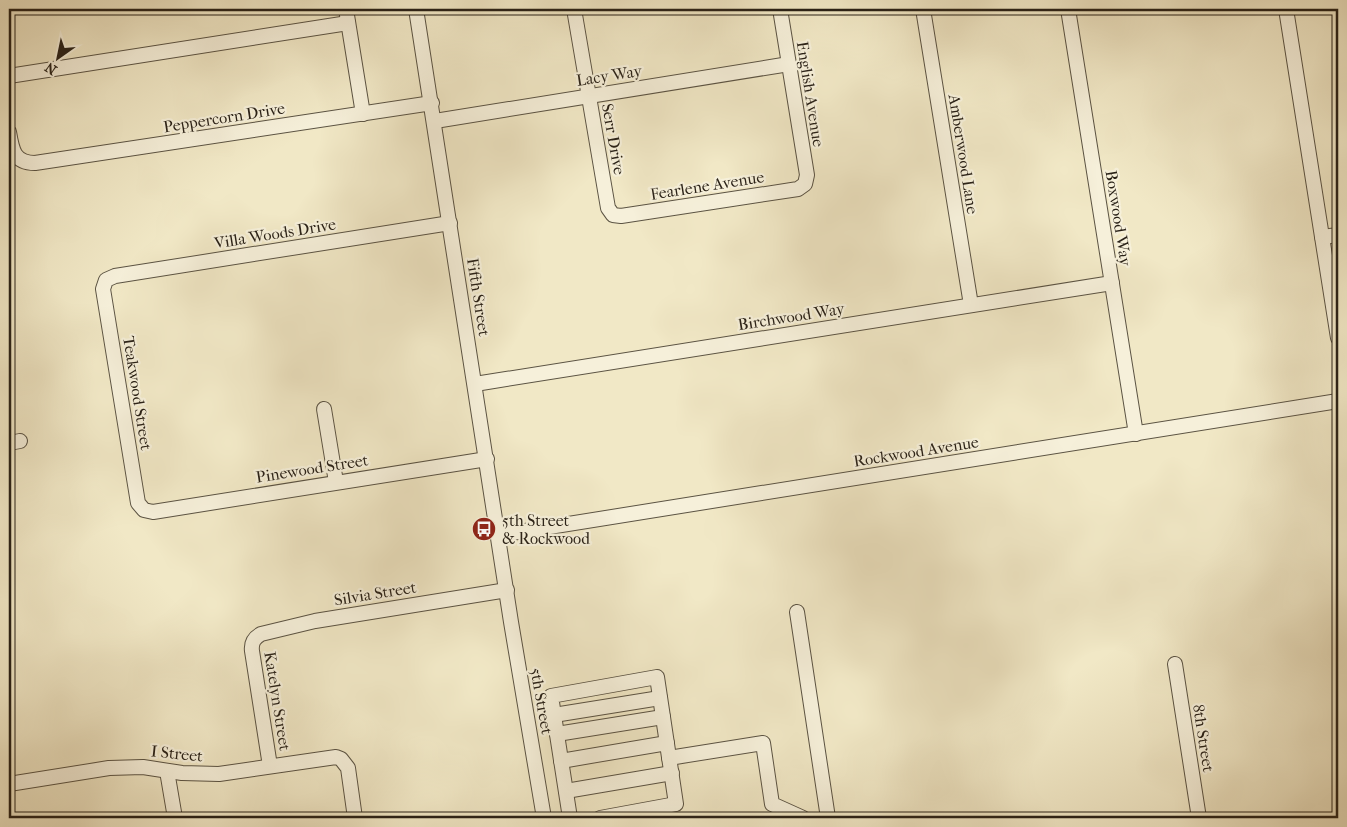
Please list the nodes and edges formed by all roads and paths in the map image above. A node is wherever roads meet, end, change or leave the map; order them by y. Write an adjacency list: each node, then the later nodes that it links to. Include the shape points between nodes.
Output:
1 (346, 9): 8 (street)
2 (416, 9): 12 (street, Fifth Street)
3 (574, 9): 11 (street, Serr Drive)
4 (780, 9): 9 (street, English Avenue)
5 (923, 9): 23 (street, Amberwood Lane)
6 (1068, 9): 22 (street, Boxwood Way)
7 (1286, 9): 20 (street)
8 (348, 23): 10 (street); 13 (street)
9 (789, 64): 11 (street, Lacy Way); 16 (street, English Avenue, via 807,175)
10 (9, 76)
11 (588, 96): 14 (street, Lacy Way); 17 (street, Serr Drive, via 608,208)
12 (432, 103): 13 (street, Peppercorn Drive); 14 (street, Fifth Street)
13 (363, 114): 15 (street, Peppercorn Drive, via 35,163 15,156)
14 (435, 121): 18 (street, Fifth Street)
15 (9, 132)
16 (805, 184): 17 (street, Fearlene Avenue, via 798,189 622,216)
17 (613, 214)
18 (450, 223): 21 (street, Villa Woods Drive); 25 (street, Fifth Street)
19 (1338, 235): 20 (street)
20 (1322, 238): 24 (street)
21 (106, 280): 31 (street, Teakwood Street, via 103,289 138,504)
22 (1112, 283): 23 (street, Birchwood Way); 28 (street, Boxwood Way)
23 (971, 305): 25 (street, Birchwood Way)
24 (1338, 338)
25 (475, 384): 29 (street, Fifth Street)
26 (1338, 401): 28 (street, Rockwood Avenue)
27 (324, 409): 30 (street)
28 (1136, 434): 32 (street, Rockwood Avenue)
29 (486, 459): 30 (street, Pinewood Street); 32 (street, Fifth Street)
30 (336, 482): 31 (street, Pinewood Street, via 153,512)
31 (144, 510)
32 (499, 535): 33 (street, Fifth Street)
33 (507, 590): 35 (street, Silvia Street, via 315,621 261,634); 51 (street, 5th Street)
34 (797, 612): 55 (street)
35 (253, 641): 44 (street, Katelyn Street)
36 (1175, 664): 56 (street, 8th Street)
37 (660, 698): 38 (street); 38 (street, via 657,677 551,696); 39 (street)
38 (554, 715): 40 (street)
39 (663, 717): 40 (street); 41 (street)
40 (557, 734): 43 (street)
41 (667, 743): 42 (street); 43 (street)
42 (669, 758): 46 (street); 54 (street, via 763,743 772,804)
43 (561, 761): 48 (street)
44 (270, 766): 45 (street, I Street, via 219,774); 50 (street, I Street, via 330,757 342,759 348,768)
45 (167, 771): 47 (street, I Street, via 143,767 109,768); 49 (street)
46 (672, 773): 48 (street); 53 (street, via 676,804)
47 (9, 784)
48 (566, 791): 52 (street)
49 (175, 818)
50 (356, 818)
51 (544, 818)
52 (570, 818)
53 (600, 818)
54 (803, 818)
55 (828, 818)
56 (1199, 818)

